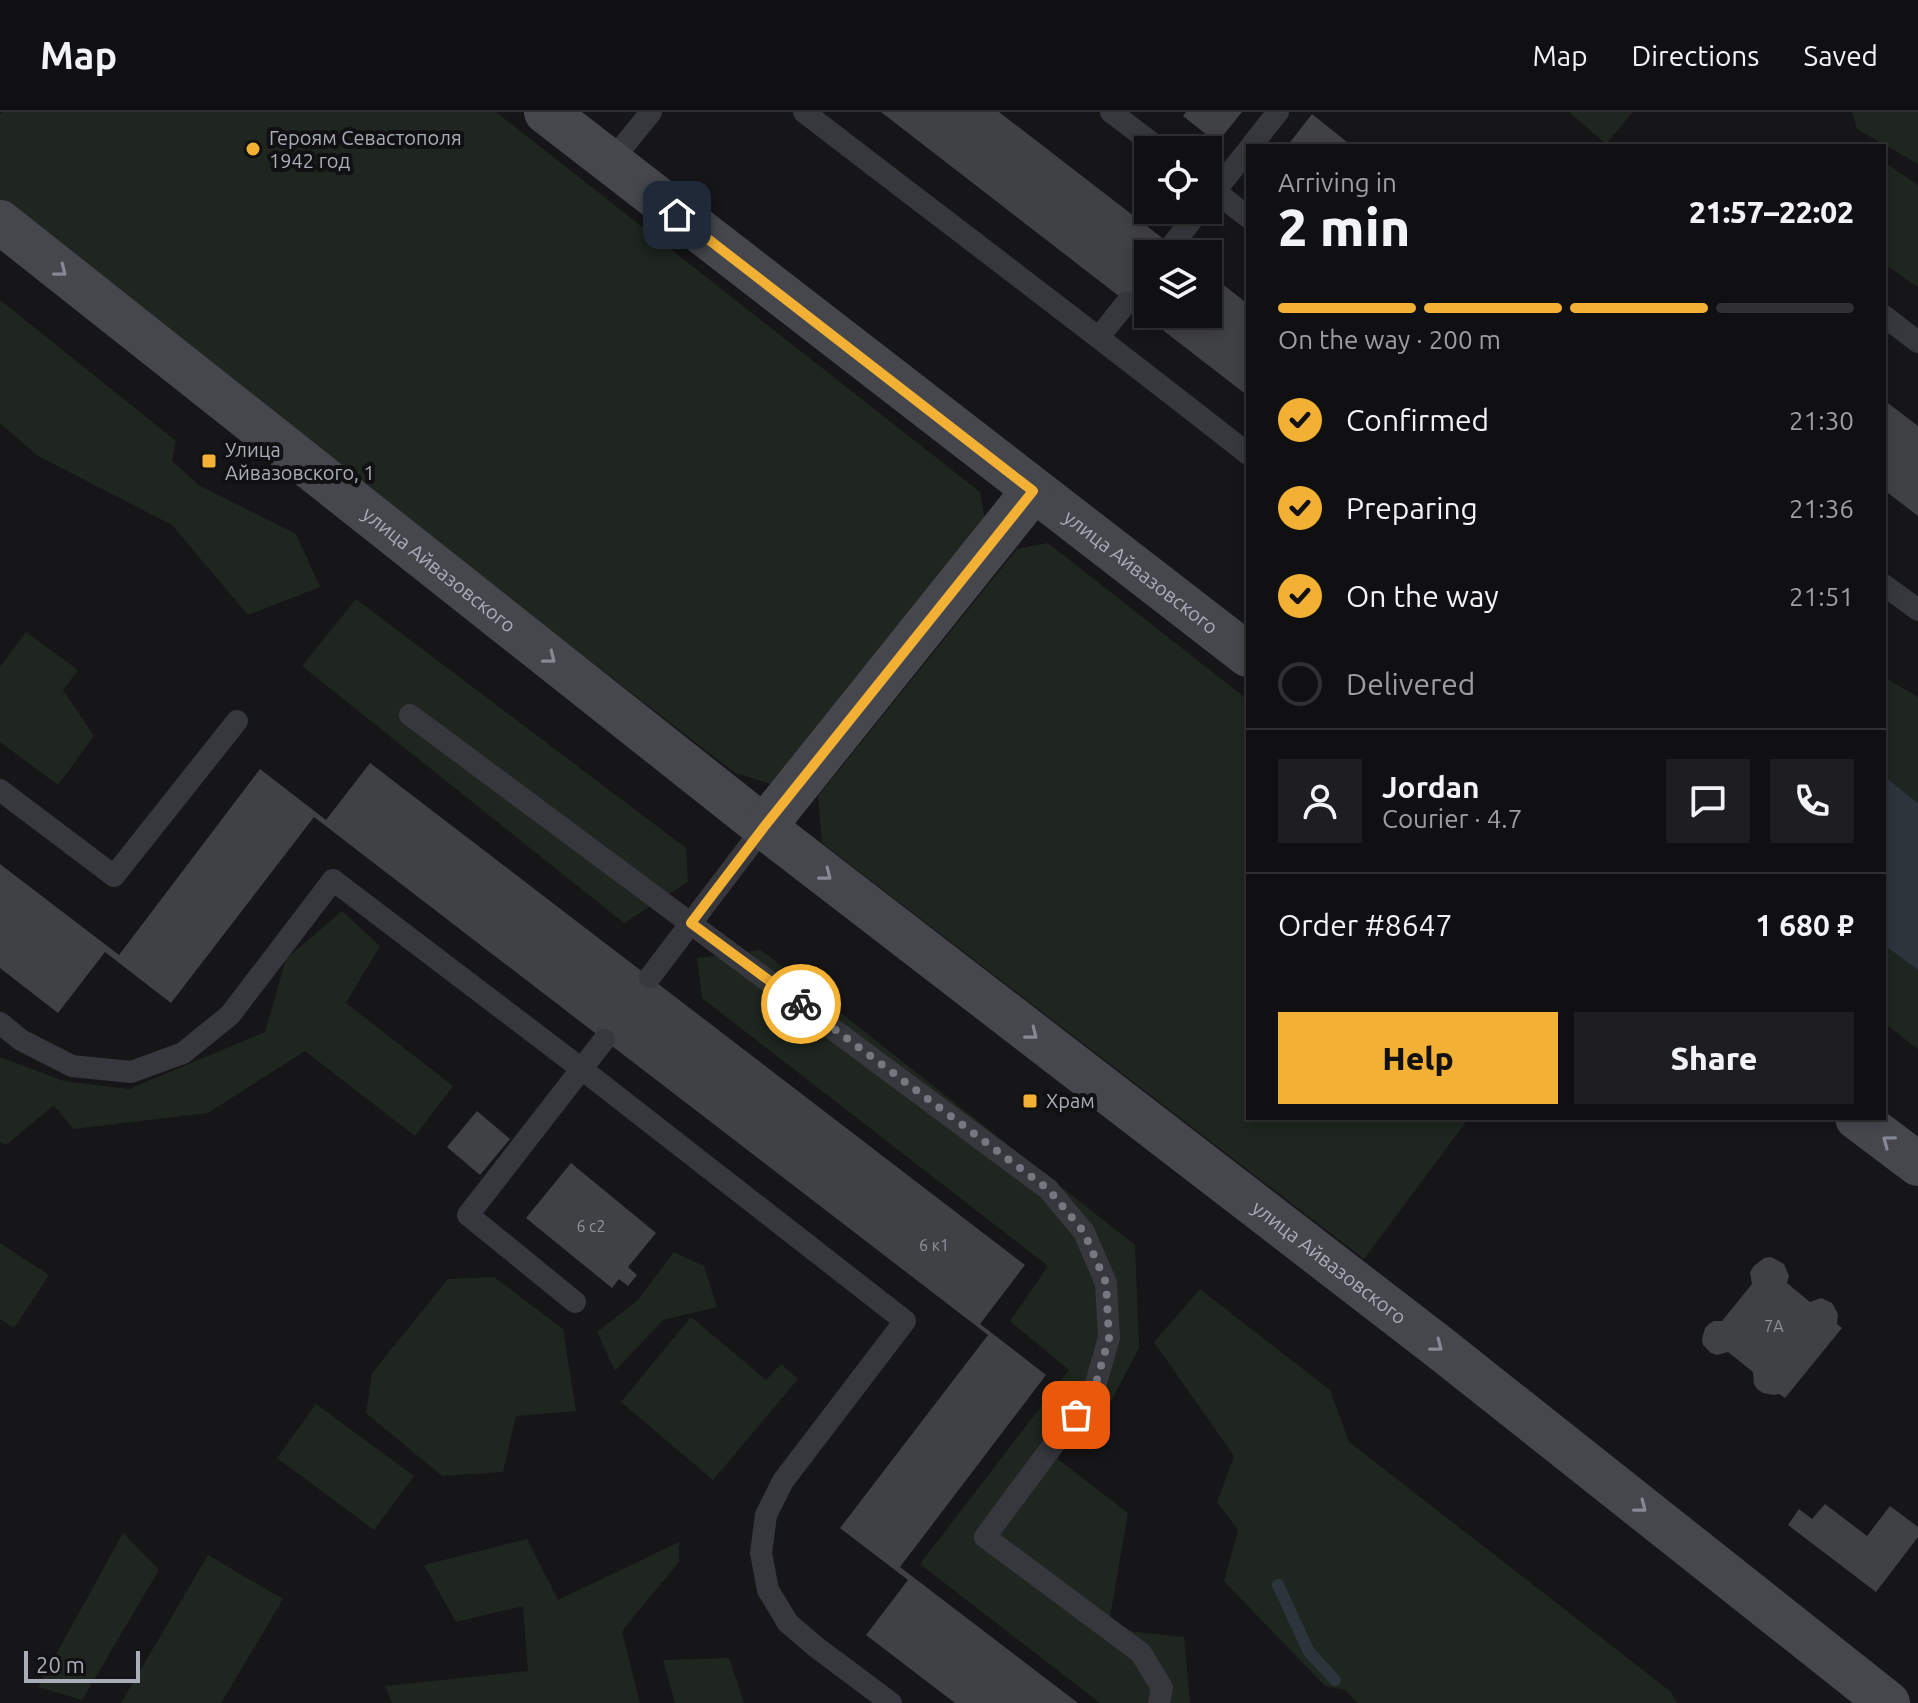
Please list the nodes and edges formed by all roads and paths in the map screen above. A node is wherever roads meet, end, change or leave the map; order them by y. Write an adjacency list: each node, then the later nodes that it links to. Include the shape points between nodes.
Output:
1 (546, 112): 9 (main road, улица Айвазовского)
2 (651, 112): 9 (lane)
3 (804, 112): 18 (lane)
4 (1111, 112): 6 (lane)
5 (1278, 112): 7 (lane)
6 (1143, 136)
7 (1253, 144)
8 (1246, 152): 10 (lane)
9 (610, 163): 21 (main road, улица Айвазовского)
10 (1222, 179)
11 (1222, 200): 12 (lane)
12 (1246, 216)
13 (0, 222): 28 (main road, улица Айвазовского, one-way to 28)
14 (1189, 224): 15 (lane)
15 (1176, 240)
16 (1127, 302): 18 (lane)
17 (1886, 318): 19 (lane)
18 (1099, 337): 20 (lane)
19 (1918, 342)
20 (1246, 452)
21 (1033, 491): 24 (main road, улица Айвазовского); 28 (main road)
22 (1886, 586): 23 (lane)
23 (1918, 610)
24 (1246, 653)
25 (410, 715): 29 (lane)
26 (237, 721): 27 (lane, via 114,876)
27 (0, 790)
28 (764, 827): 29 (lane); 39 (main road, улица Айвазовского, one-way to 39, via 1439,1347)
29 (691, 923): 30 (lane); 38 (lane, via 1048,1189 1084,1232 1106,1283 1109,1338 1094,1390 985,1537 1141,1653 1162,1688)
30 (650, 977)
31 (0, 1023): 33 (lane, via 72,1066 131,1072 183,1053 230,1015 333,880)
32 (604, 1040): 33 (lane)
33 (583, 1070): 36 (lane, via 468,1215); 37 (lane, via 905,1321 783,1481 766,1515 761,1553 768,1590 788,1623)
34 (1860, 1120): 35 (main road, one-way to 34)
35 (1918, 1164)
36 (575, 1302)
37 (891, 1703)
38 (1159, 1703)
39 (1888, 1703)

